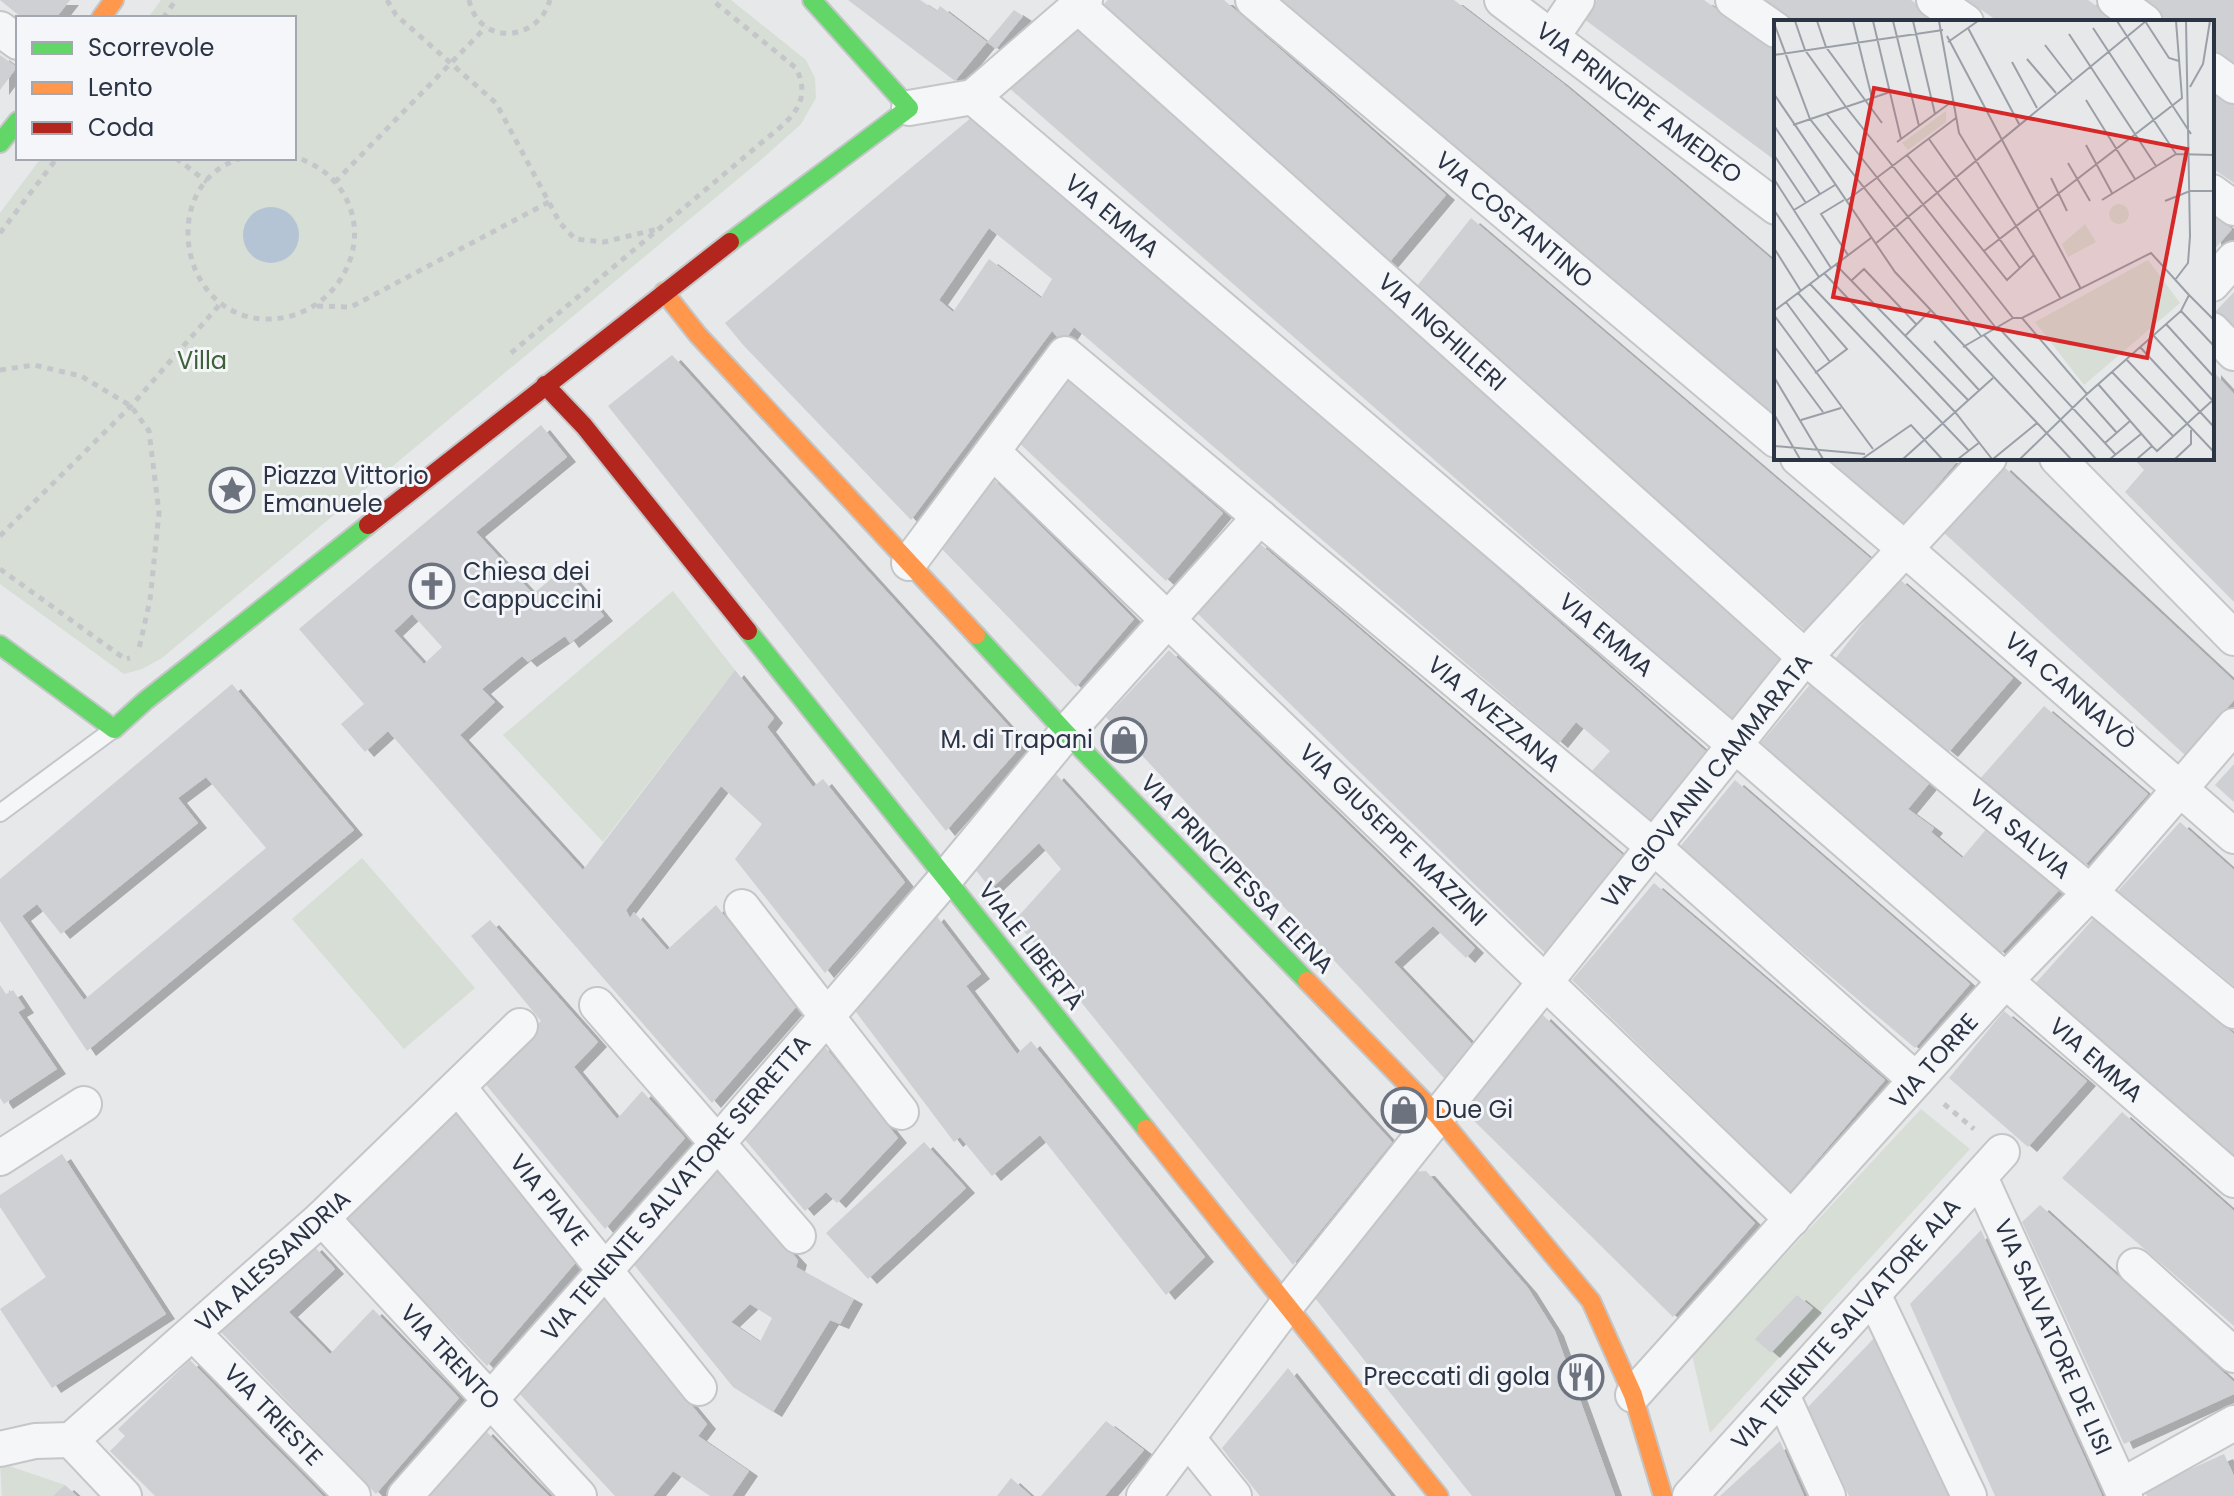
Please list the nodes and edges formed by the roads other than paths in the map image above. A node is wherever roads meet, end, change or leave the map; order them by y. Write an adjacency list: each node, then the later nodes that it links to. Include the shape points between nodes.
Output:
1 (812, 0): 16 (street)
2 (1253, 0): 28 (street, VIA COSTANTINO)
3 (1502, 0): 12 (street, VIA PRINCIPE AMEDEO)
4 (1577, 0): 12 (street)
5 (1733, 0): 11 (street)
6 (1934, 0): 9 (street)
7 (2115, 0): 10 (street)
8 (1068, 6): 15 (street); 39 (street, VIA INGHILLERI)
9 (1963, 20)
10 (2142, 20)
11 (1774, 29)
12 (1552, 37): 20 (street, VIA PRINCIPE AMEDEO)
13 (2214, 71): 14 (street)
14 (2234, 86)
15 (973, 97): 16 (street); 43 (street, VIA EMMA)
16 (909, 108): 24 (street)
17 (16, 123): 18 (street)
18 (0, 143)
19 (2214, 193): 21 (street)
20 (1774, 205)
21 (2234, 208)
22 (2234, 259): 23 (street)
23 (2214, 282)
24 (664, 292): 27 (street); 35 (street, VIA PRINCIPESSA ELENA)
25 (2214, 332): 26 (street)
26 (2234, 353)
27 (545, 385): 41 (street); 48 (street, VIALE LIBERTÀ, via 584,426)
28 (1774, 438)
29 (993, 452): 33 (street, VIA AVEZZANA, via 1065,354); 35 (street); 36 (street, VIA GIUSEPPE MAZZINI)
30 (1800, 460): 34 (street)
31 (1987, 460): 34 (street, VIA GIOVANNI CAMMARATA)
32 (2059, 460): 37 (street)
33 (1260, 517): 36 (street, VIA TENENTE SALVATORE SERRETTA); 47 (street, VIA AVEZZANA)
34 (1904, 548): 39 (street, VIA GIOVANNI CAMMARATA); 44 (street, VIA CANNAVÒ)
35 (909, 563): 42 (street, VIA PRINCIPESSA ELENA)
36 (1168, 619): 42 (street, VIA TENENTE SALVATORE SERRETTA); 52 (street, VIA GIUSEPPE MAZZINI)
37 (2234, 638)
38 (0, 645): 41 (street)
39 (1805, 657): 43 (street, VIA GIOVANNI CAMMARATA); 49 (street, VIA SALVIA)
40 (2234, 726): 44 (street, VIA TORRE)
41 (114, 729): 45 (lane)
42 (1066, 733): 48 (street, VIA TENENTE SALVATORE SERRETTA); 61 (street, VIA PRINCIPESSA ELENA)
43 (1735, 745): 47 (street, VIA GIOVANNI CAMMARATA); 51 (street, VIA EMMA)
44 (2180, 787): 46 (street, VIA CANNAVÒ); 49 (street, VIA TORRE)
45 (0, 813)
46 (2234, 836)
47 (1654, 847): 52 (street, VIA GIOVANNI CAMMARATA); 57 (street, VIA AVEZZANA)
48 (946, 878): 55 (street, VIA TENENTE SALVATORE SERRETTA); 72 (street, VIALE LIBERTÀ)
49 (2090, 893): 51 (street, VIA TORRE); 54 (street, VIA SALVIA)
50 (742, 907): 55 (street)
51 (2005, 981): 57 (street, VIA TORRE); 65 (street, VIA EMMA)
52 (1546, 982): 61 (street, VIA GIOVANNI CAMMARATA); 67 (street, VIA GIUSEPPE MAZZINI)
53 (597, 1005): 62 (street)
54 (2234, 1011)
55 (827, 1016): 60 (street); 62 (street, VIA TENENTE SALVATORE SERRETTA)
56 (520, 1026): 58 (street, VIA ALESSANDRIA)
57 (1916, 1080): 67 (street, VIA TORRE)
58 (459, 1088): 66 (street, VIA ALESSANDRIA); 70 (street, VIA PIAVE)
59 (84, 1104): 63 (street)
60 (901, 1112)
61 (1438, 1116): 72 (street, VIA GIOVANNI CAMMARATA); 76 (street, VIA PRINCIPESSA ELENA, via 1591,1301)
62 (717, 1144): 68 (street); 70 (street, VIA TENENTE SALVATORE SERRETTA)
63 (0, 1158)
64 (1991, 1165): 71 (street, VIA TENENTE SALVATORE ALA); 83 (street, VIA SALVATORE DE LISI)
65 (2234, 1180)
66 (322, 1218): 73 (street, VIA ALESSANDRIA); 78 (street, VIA TRENTO)
67 (1792, 1219): 76 (street, VIA TORRE)
68 (798, 1236)
69 (2135, 1266): 74 (street)
70 (606, 1270): 75 (street, VIA PIAVE); 78 (street, VIA TENENTE SALVATORE SERRETTA)
71 (1873, 1294): 77 (street, VIA TENENTE SALVATORE ALA); 94 (street)
72 (1286, 1306): 80 (street, VIA GIOVANNI CAMMARATA); 90 (street, VIALE LIBERTÀ)
73 (193, 1333): 81 (street, VIA ALESSANDRIA); 85 (street, VIA TRIESTE)
74 (2234, 1355)
75 (699, 1388)
76 (1633, 1395): 91 (street, VIA PRINCIPESSA ELENA)
77 (1782, 1395): 92 (street, VIA TENENTE SALVATORE ALA); 93 (street)
78 (490, 1400): 86 (street, VIA TENENTE SALVATORE SERRETTA); 87 (street, VIA TRENTO)
79 (2234, 1423): 83 (street)
80 (1188, 1439): 88 (street, VIA GIOVANNI CAMMARATA); 89 (street)
81 (71, 1440): 82 (street); 84 (street)
82 (0, 1449)
83 (2123, 1491)
84 (124, 1496)
85 (353, 1496)
86 (405, 1496)
87 (579, 1496)
88 (1144, 1496)
89 (1234, 1496)
90 (1439, 1496)
91 (1663, 1496)
92 (1690, 1496)
93 (1828, 1496)
94 (1969, 1496)

